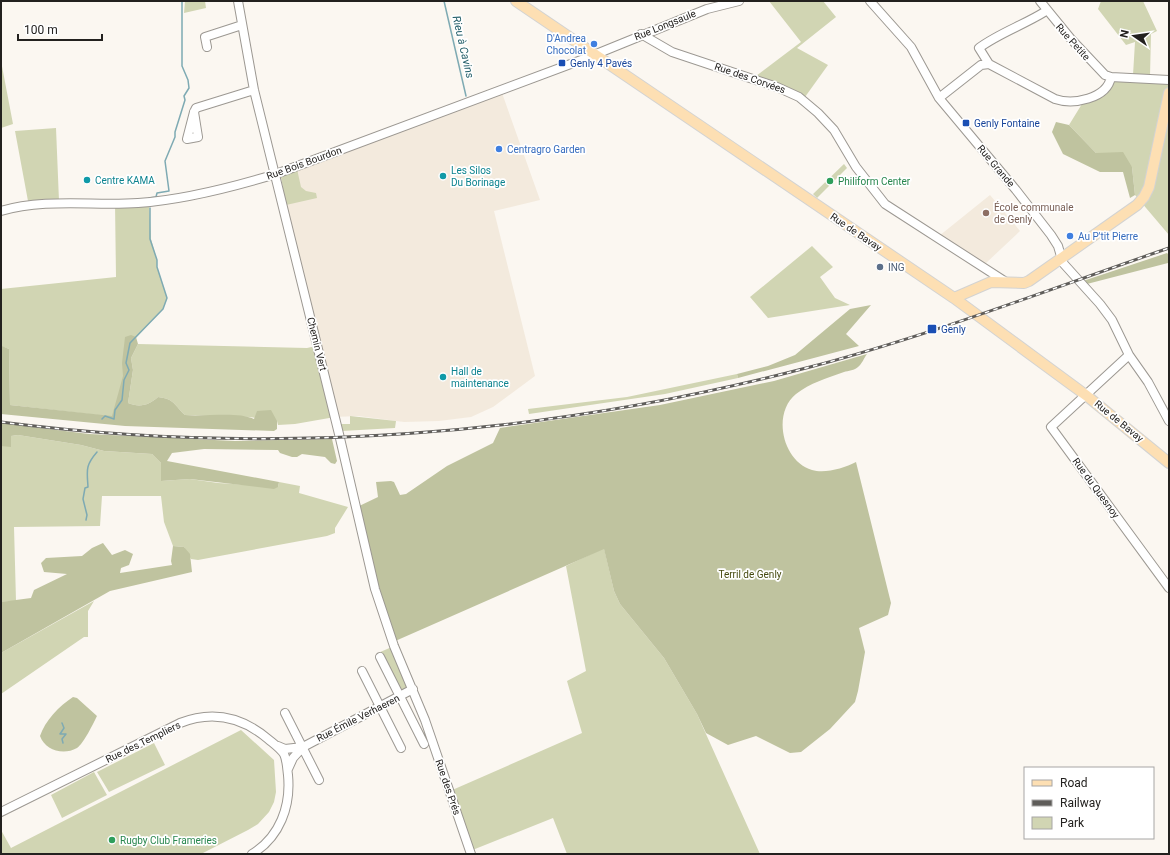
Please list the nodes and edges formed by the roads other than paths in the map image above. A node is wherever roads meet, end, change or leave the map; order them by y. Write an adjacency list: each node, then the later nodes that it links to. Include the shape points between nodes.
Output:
1 (238, 1): 7 (street, Chemin Vert)
2 (516, 1): 10 (main road, Rue de Bavay)
3 (739, 1): 8 (street, Rue Longsaule, via 711,7)
4 (870, 1): 16 (street, Rue Grande, via 910,47)
5 (1040, 1): 6 (street, Rue Petite)
6 (1046, 11): 11 (street, via 992,38 978,48); 12 (street, Rue Petite, via 1101,72)
7 (242, 25): 9 (street, via 205,37); 14 (street, Chemin Vert)
8 (641, 34): 10 (street, Rue Longsaule); 21 (street, Rue des Corvées, via 672,52 777,87 798,97 834,130 856,167 885,204)
9 (206, 48)
10 (593, 53): 18 (street, Rue Bois Bourdon, via 584,59); 22 (main road, Rue de Bavay)
11 (989, 64): 12 (street, via 1064,102 1085,99 1104,91); 16 (street, via 981,65)
12 (1112, 77): 13 (street)
13 (1169, 80)
14 (254, 90): 17 (street, via 199,107); 18 (street, Chemin Vert)
15 (1169, 93): 20 (main road, via 1144,197 1133,208)
16 (939, 98): 20 (street, Rue Grande, via 1046,229 1058,246)
17 (194, 112)
18 (276, 174): 19 (street, Rue Bois Bourdon, via 228,188 139,203 28,205); 30 (street, Chemin Vert, via 367,561 381,610)
19 (1, 211)
20 (1060, 259): 21 (main road, via 1029,281); 23 (street, Rue Grande, via 1112,320)
21 (1006, 282): 22 (main road, via 991,282)
22 (954, 298): 24 (main road, Rue de Bavay)
23 (1129, 355): 24 (street); 25 (street, Rue Grande, via 1151,387)
24 (1087, 396): 26 (main road, Rue de Bavay); 27 (street, Rue du Quesnoy, via 1051,427)
25 (1169, 421)
26 (1169, 463)
27 (1169, 588)
28 (380, 657): 31 (street)
29 (362, 671): 32 (street)
30 (413, 689): 31 (street, Rue Émile Verhaeren); 42 (street, Rue des Prés)
31 (399, 696): 32 (street, Rue Émile Verhaeren); 35 (street)
32 (379, 706): 36 (street, Rue Émile Verhaeren); 37 (street)
33 (285, 713): 36 (street)
34 (274, 744): 36 (street, Rue Émile Verhaeren, via 285,748); 38 (street, Rue des Templiers, via 284,755); 40 (street, Rue des Templiers, via 255,729 239,721 212,716 189,719)
35 (424, 744)
36 (303, 747): 38 (street, Rue Émile Verhaeren); 39 (street)
37 (401, 748)
38 (287, 770): 41 (street, via 288,798 281,822 267,844)
39 (319, 780)
40 (1, 812)
41 (252, 854)
42 (471, 854)

